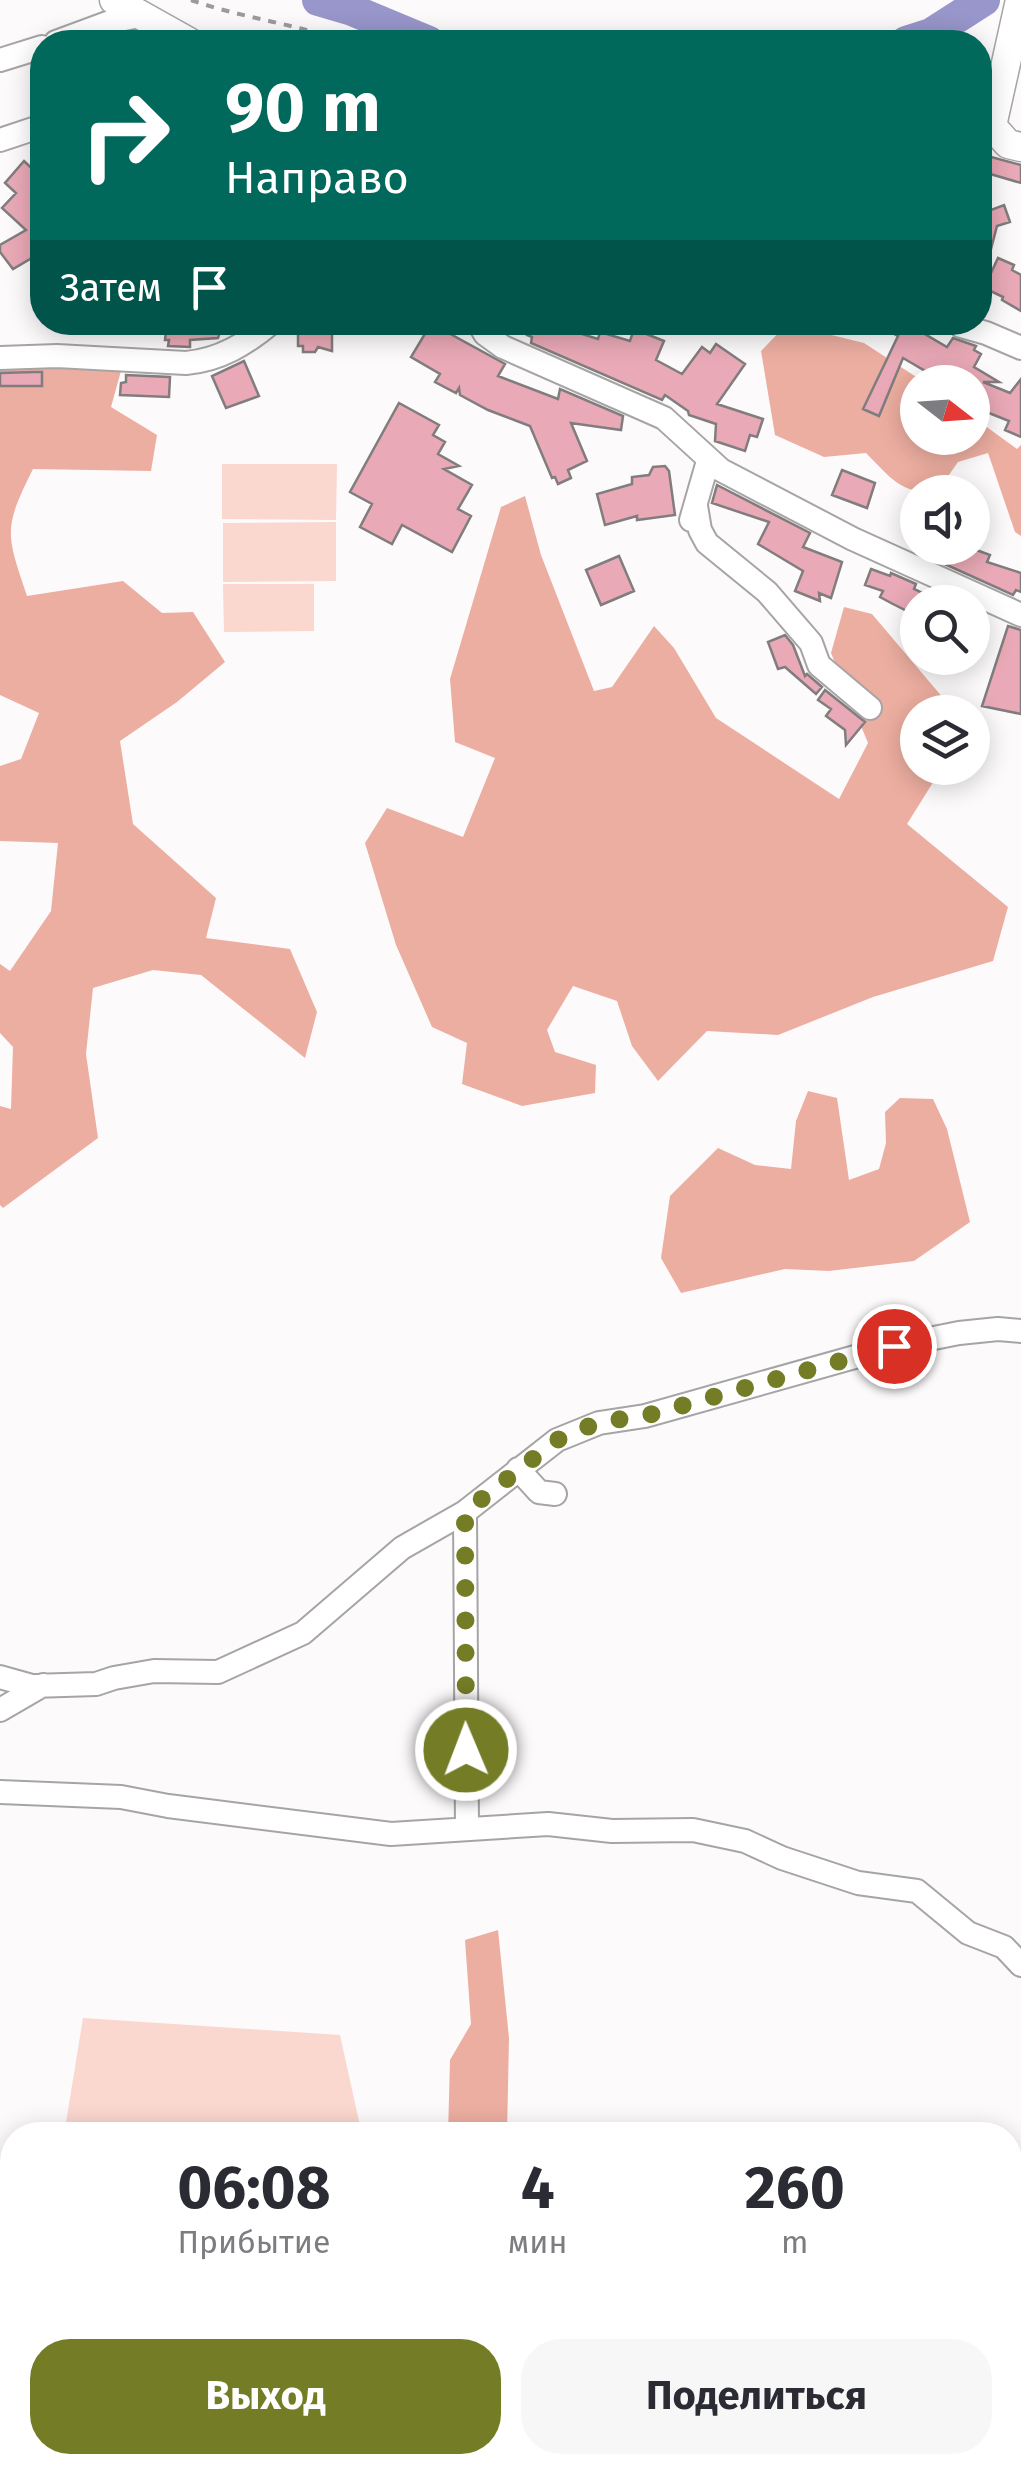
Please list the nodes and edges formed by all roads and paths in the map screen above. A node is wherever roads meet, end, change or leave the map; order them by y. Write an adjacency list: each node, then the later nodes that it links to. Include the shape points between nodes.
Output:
1 (114, 0): 4 (street)
2 (191, 0): 7 (path)
3 (1020, 3): 10 (street)
4 (139, 16): 5 (street); 6 (street)
5 (88, 30)
6 (166, 30)
7 (312, 30)
8 (30, 51): 9 (street)
9 (0, 61)
10 (992, 103)
11 (30, 130): 13 (street)
12 (992, 130): 14 (street)
13 (0, 140)
14 (1021, 147)
15 (254, 335): 19 (street, via 206,362)
16 (485, 335): 20 (street, via 664,418)
17 (986, 335): 18 (street)
18 (1021, 348)
19 (0, 358)
20 (708, 461): 21 (street); 23 (street, via 853,539)
21 (696, 506): 22 (street); 24 (street, via 707,543 766,592 811,644 819,665)
22 (688, 531)
23 (1021, 615)
24 (870, 708)
25 (1021, 1331): 26 (street, via 958,1332 645,1416 599,1422 557,1440)
26 (518, 1469): 27 (street, via 539,1492); 28 (street)
27 (555, 1494)
28 (465, 1512): 30 (street, via 402,1548 303,1633 242,1663 218,1672); 33 (street)
29 (0, 1678): 30 (street)
30 (42, 1685): 31 (street)
31 (0, 1710)
32 (0, 1792): 33 (street, via 121,1796 391,1834)
33 (467, 1829): 34 (street, via 548,1824 692,1830 745,1841 858,1883 916,1892 968,1933 1004,1947)
34 (1021, 1965)

